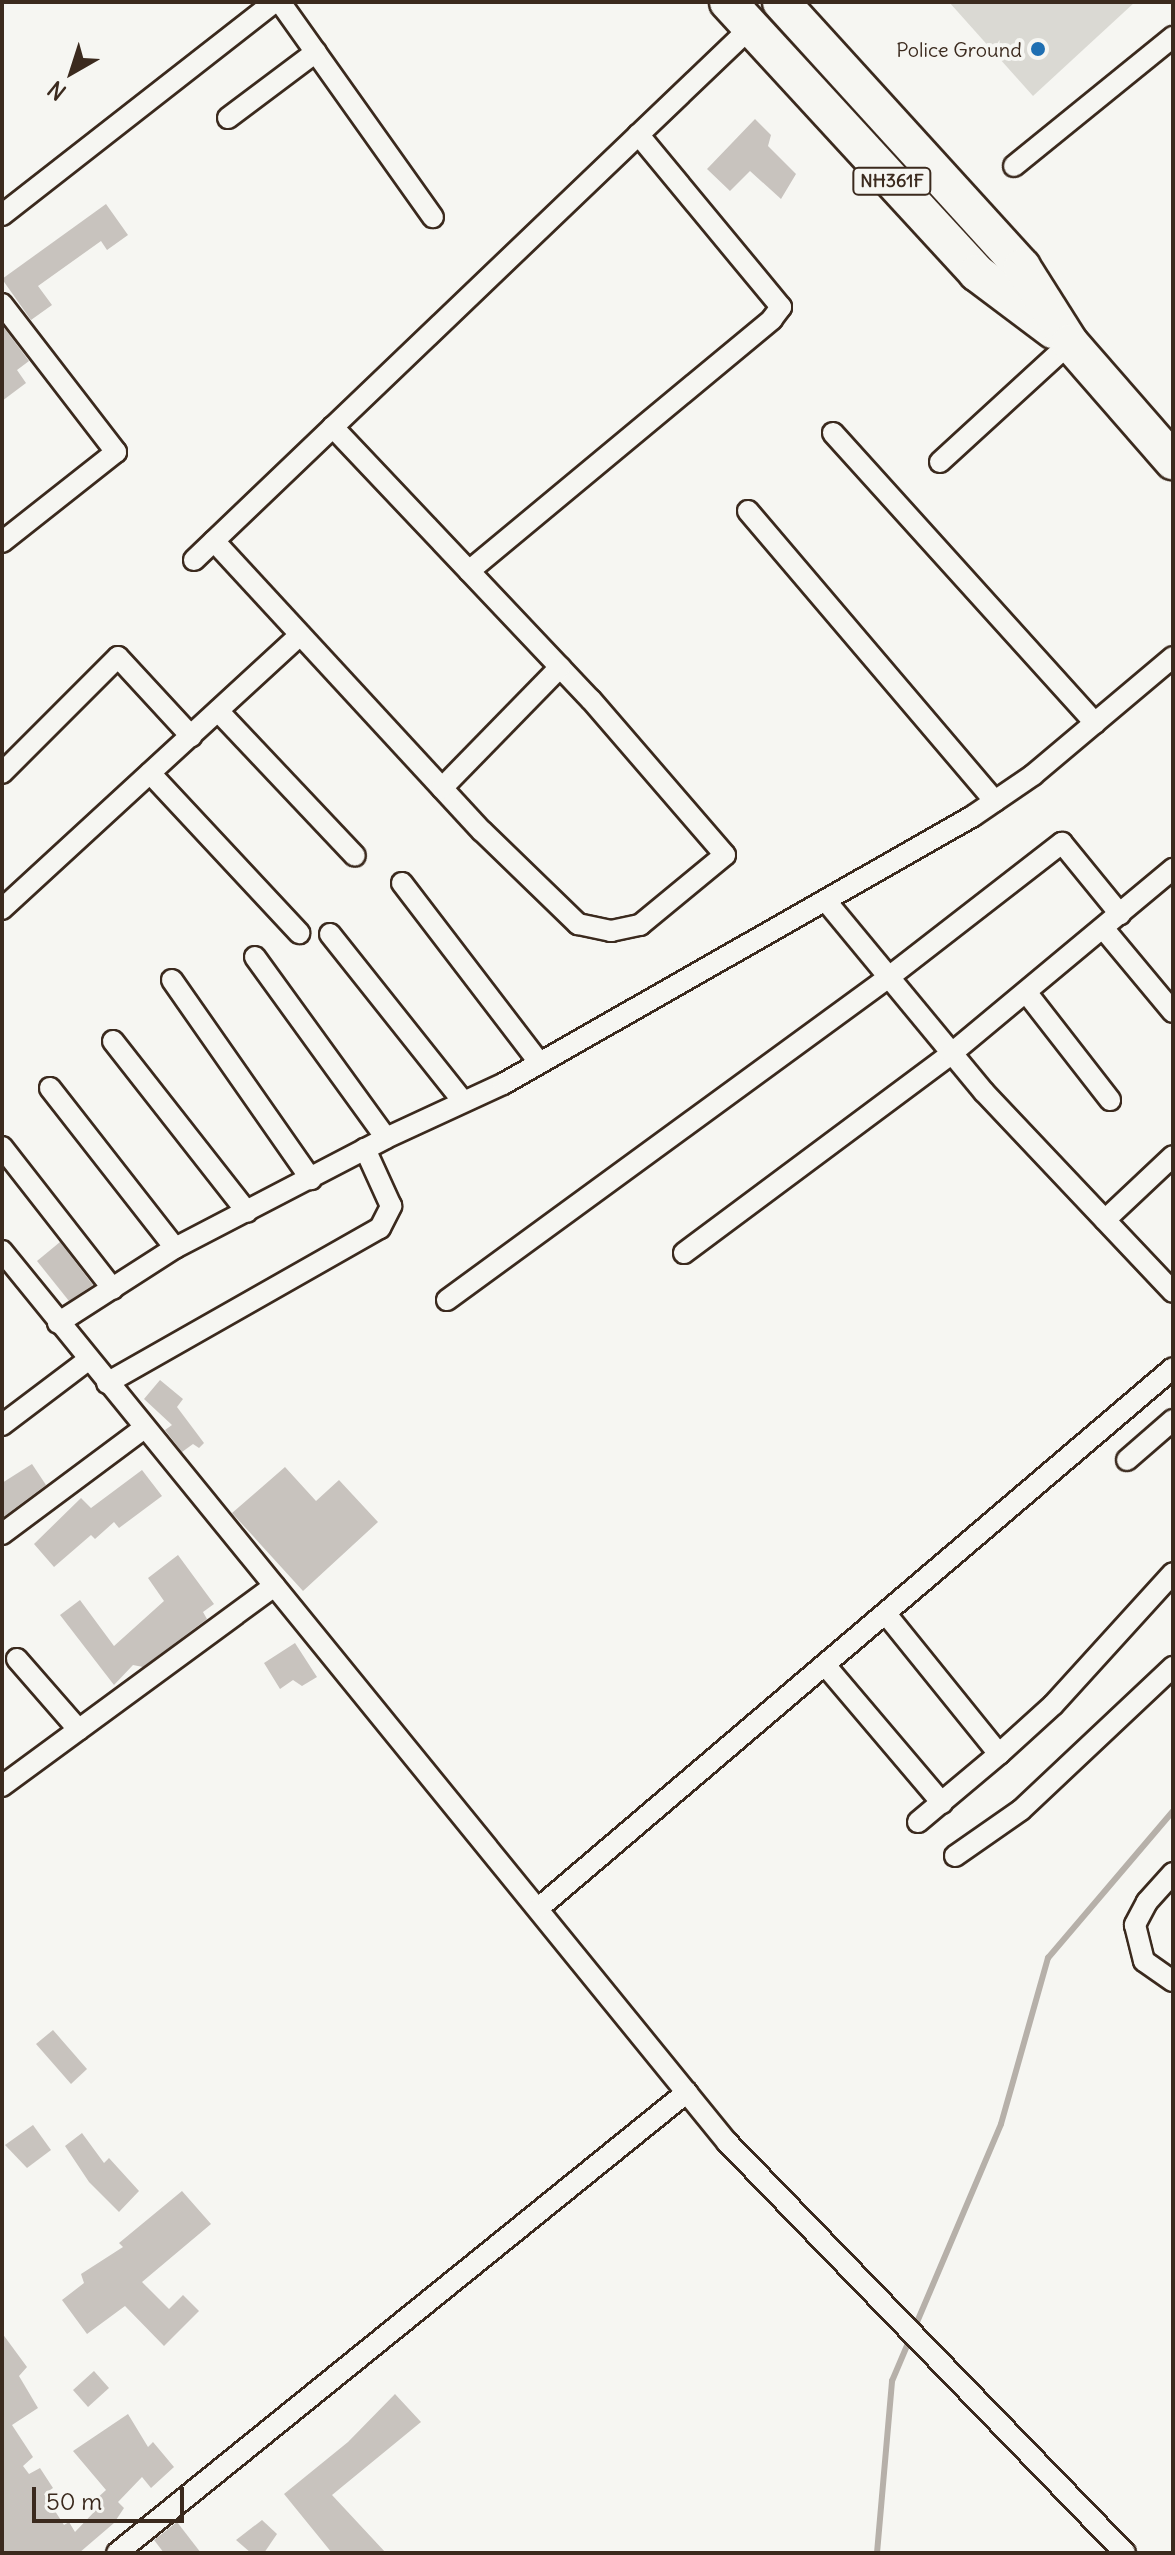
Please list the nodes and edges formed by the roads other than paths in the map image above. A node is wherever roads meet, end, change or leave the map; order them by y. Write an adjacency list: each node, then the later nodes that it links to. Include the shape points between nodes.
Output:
1 (278, 2): 5 (street); 9 (street)
2 (781, 2): 12 (highway, NH361F, via 1022,267)
3 (740, 14): 7 (street); 12 (highway, NH361F, via 977,273)
4 (1173, 37): 8 (street)
5 (316, 52): 6 (street); 10 (street)
6 (228, 118)
7 (638, 134): 13 (street); 21 (street, via 781,307)
8 (1014, 166)
9 (2, 215)
10 (433, 217)
11 (2, 304): 19 (street, via 116,452)
12 (1070, 343): 15 (highway, NH361F); 16 (street)
13 (333, 427): 18 (street); 21 (street)
14 (833, 433): 26 (street)
15 (1173, 461)
16 (940, 462)
17 (748, 511): 31 (street)
18 (214, 541): 20 (street); 22 (street)
19 (2, 542)
20 (194, 560)
21 (469, 571): 24 (street)
22 (300, 635): 25 (street); 30 (street)
23 (1173, 657): 26 (street)
24 (560, 667): 30 (street); 30 (street, via 725,855 640,925 611,931 578,924)
25 (218, 711): 27 (street); 32 (street)
26 (1095, 723): 31 (street)
27 (191, 736): 28 (street, via 118,657); 29 (street)
28 (2, 773)
29 (150, 773): 36 (street); 39 (street)
30 (442, 788)
31 (995, 801): 35 (street)
32 (355, 856)
33 (1173, 869): 37 (street)
34 (402, 883): 48 (street)
35 (826, 901): 42 (street); 48 (street)
36 (2, 909)
37 (1120, 914): 38 (street); 42 (street, via 1062,843)
38 (1103, 928): 44 (street); 45 (street)
39 (299, 933)
40 (330, 934): 51 (street)
41 (255, 957): 52 (street)
42 (889, 977): 47 (street); 64 (street)
43 (172, 980): 56 (street)
44 (1026, 992): 47 (street); 50 (street)
45 (1173, 1012)
46 (113, 1041): 57 (street)
47 (952, 1053): 58 (street); 61 (street)
48 (539, 1062): 51 (street)
49 (50, 1088): 59 (street)
50 (1110, 1100)
51 (463, 1101): 52 (street)
52 (386, 1138): 54 (street)
53 (2, 1147): 62 (street)
54 (365, 1149): 56 (street); 68 (street, via 391,1206 380,1228)
55 (1173, 1156): 58 (street)
56 (311, 1179): 57 (street)
57 (247, 1212): 59 (street)
58 (1105, 1220): 63 (street)
59 (175, 1248): 62 (street)
60 (2, 1251): 65 (street)
61 (684, 1253)
62 (113, 1289): 65 (street)
63 (1173, 1292)
64 (447, 1300)
65 (58, 1323): 66 (street)
66 (88, 1360): 68 (street); 70 (street)
67 (1173, 1368): 76 (street)
68 (107, 1383): 71 (street)
69 (1173, 1420): 72 (street)
70 (2, 1425)
71 (144, 1428): 73 (street); 75 (street)
72 (1127, 1460)
73 (2, 1534)
74 (1173, 1573): 81 (street, via 1053,1705)
75 (274, 1586): 80 (street); 87 (street)
76 (886, 1614): 78 (street); 81 (street)
77 (17, 1659): 80 (street)
78 (825, 1665): 83 (street); 87 (street)
79 (1173, 1667): 85 (street, via 1021,1810)
80 (79, 1730): 82 (street)
81 (999, 1754): 83 (street)
82 (2, 1786)
83 (942, 1803): 84 (street)
84 (918, 1822)
85 (955, 1856)
86 (1173, 1873): 88 (street, via 1135,1925 1144,1961)
87 (540, 1907): 89 (street)
88 (1173, 1981)
89 (687, 2092): 90 (street); 91 (street, via 727,2142)
90 (117, 2553)
91 (1125, 2553)

